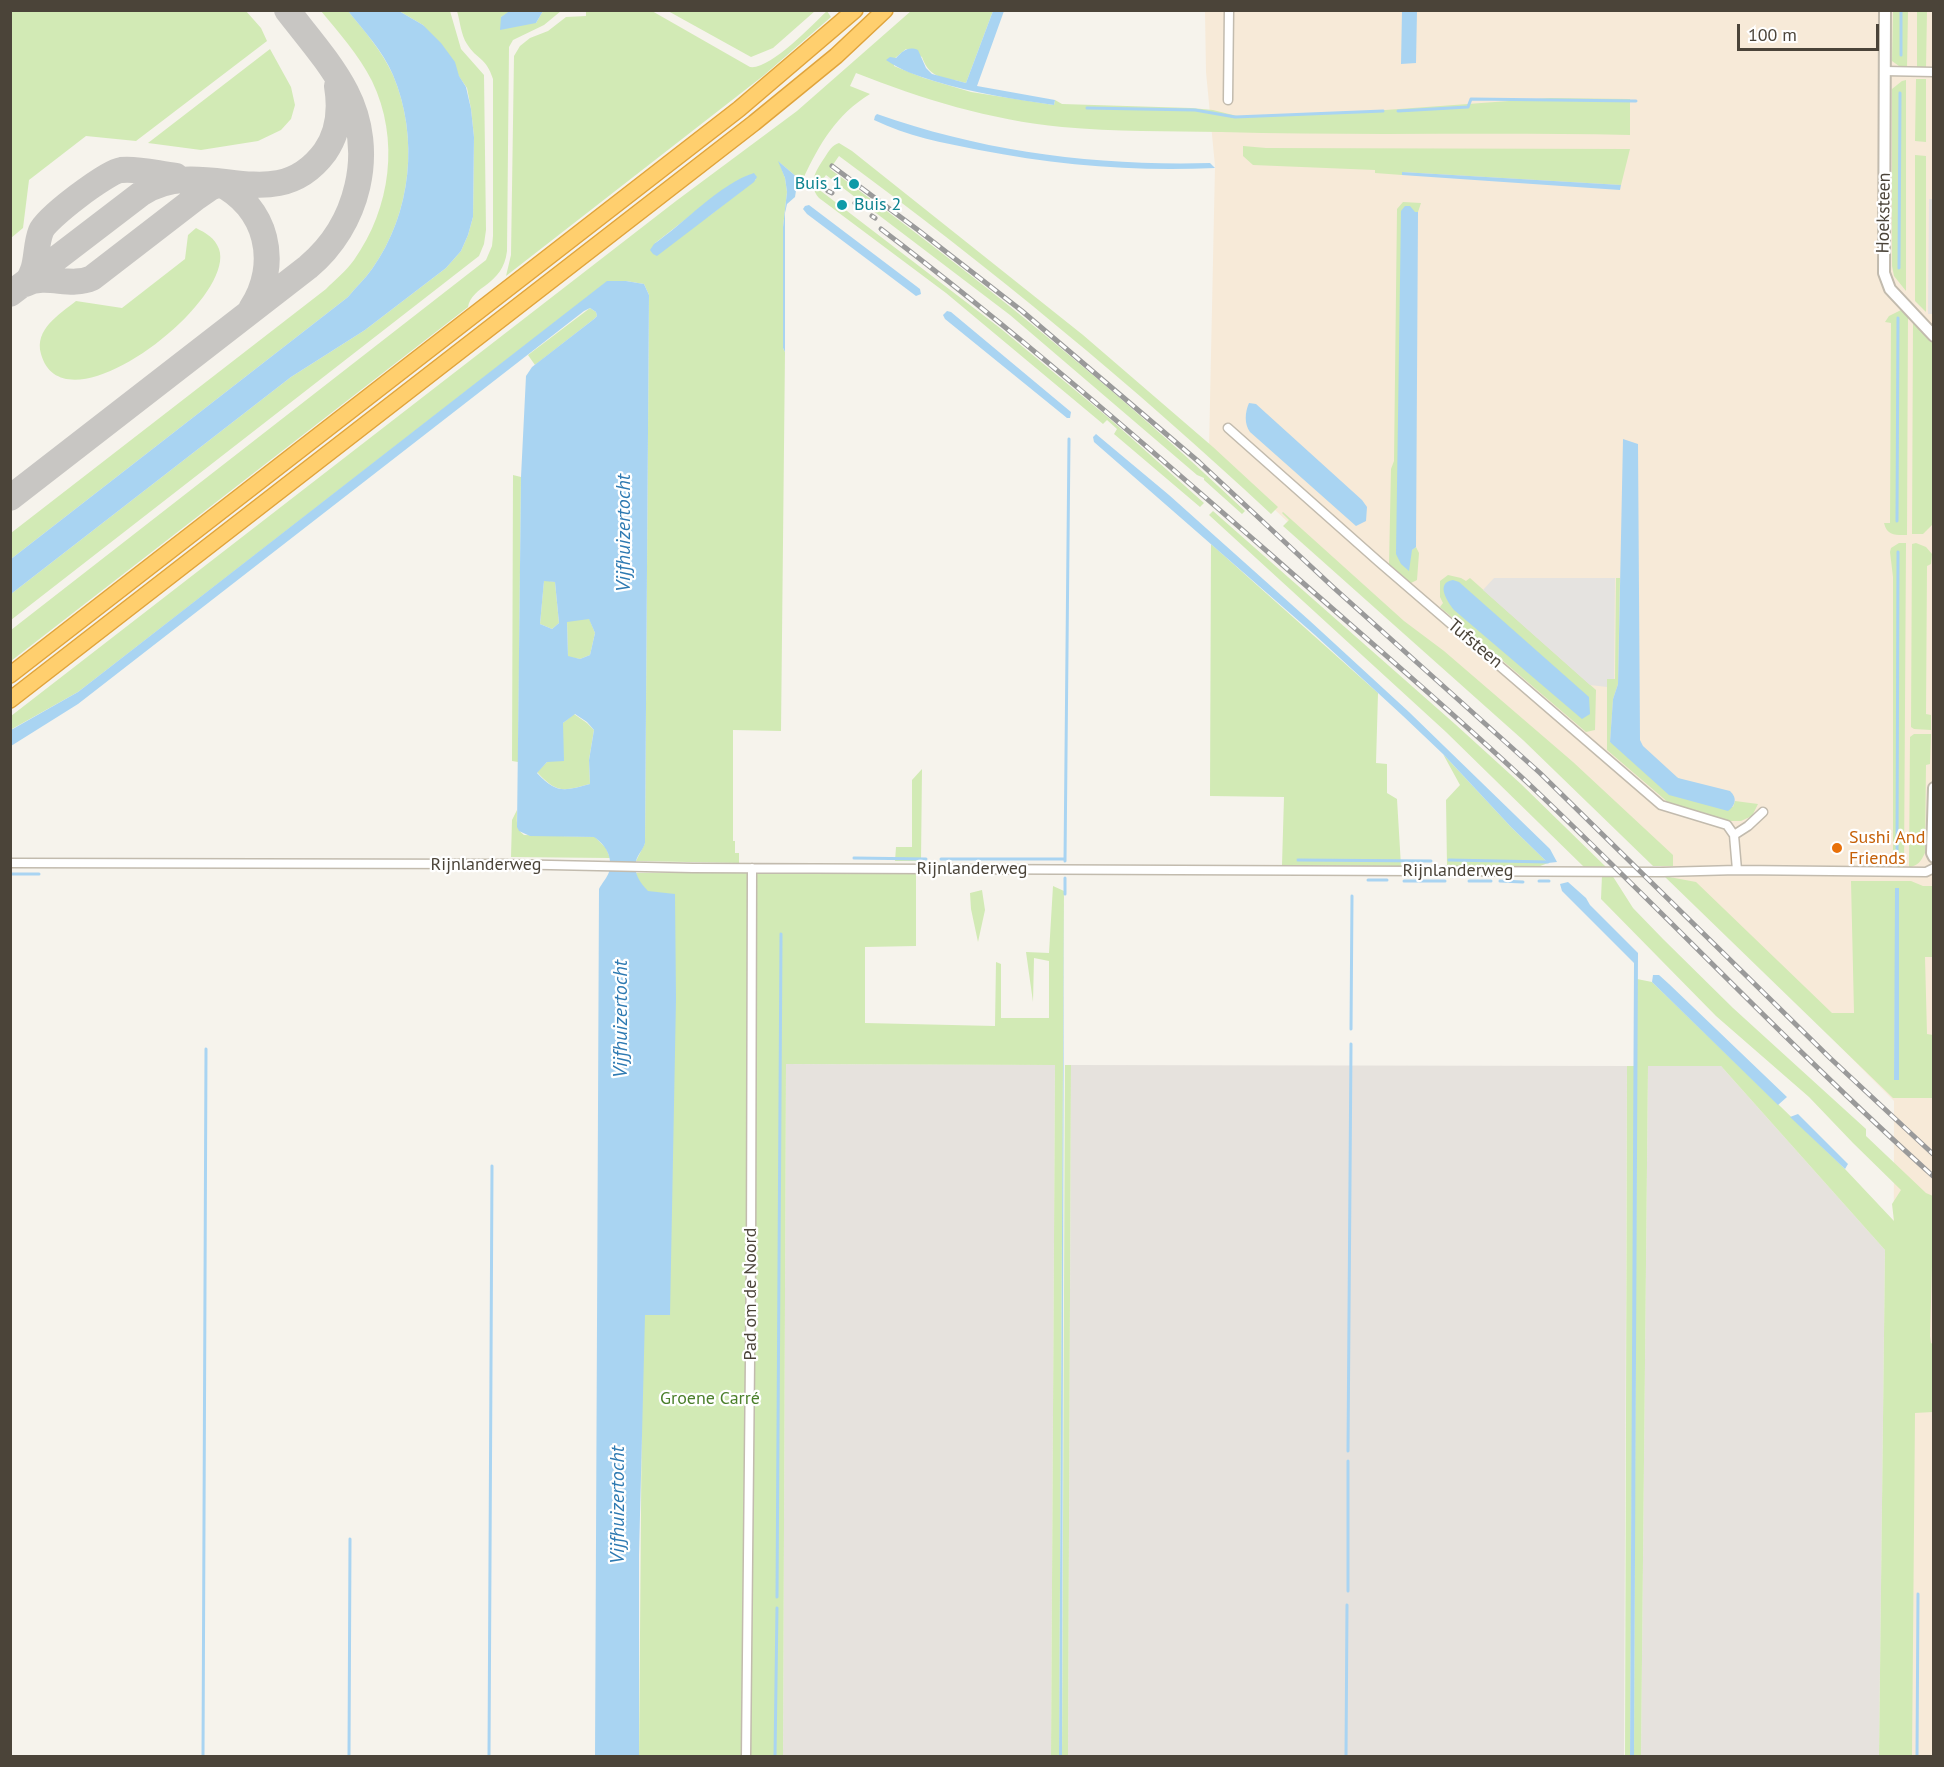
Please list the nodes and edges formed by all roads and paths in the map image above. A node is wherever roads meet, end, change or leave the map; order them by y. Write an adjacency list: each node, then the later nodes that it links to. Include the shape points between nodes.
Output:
1 (843, 10): 6 (highway)
2 (855, 10): 6 (highway)
3 (885, 10): 13 (highway, via 754,123)
4 (1229, 10): 9 (street)
5 (1885, 10): 7 (street, Hoeksteen)
6 (824, 37): 12 (highway, via 740,109)
7 (1885, 71): 8 (street); 10 (street, Hoeksteen, via 1884,273 1890,289)
8 (1934, 72)
9 (1228, 100)
10 (1934, 336)
11 (1228, 428): 16 (street, Tufsteen, via 1661,805 1727,825)
12 (10, 675)
13 (10, 700)
14 (1934, 788): 17 (street)
15 (1762, 812): 16 (street)
16 (1734, 835): 21 (street)
17 (1934, 857)
18 (10, 863): 19 (street, Rijnlanderweg)
19 (752, 868): 21 (street, Rijnlanderweg); 22 (street, Pad om de Noord)
20 (1934, 868): 21 (street, Rijnlanderweg, via 1926,872)
21 (1737, 870)
22 (746, 1756)

